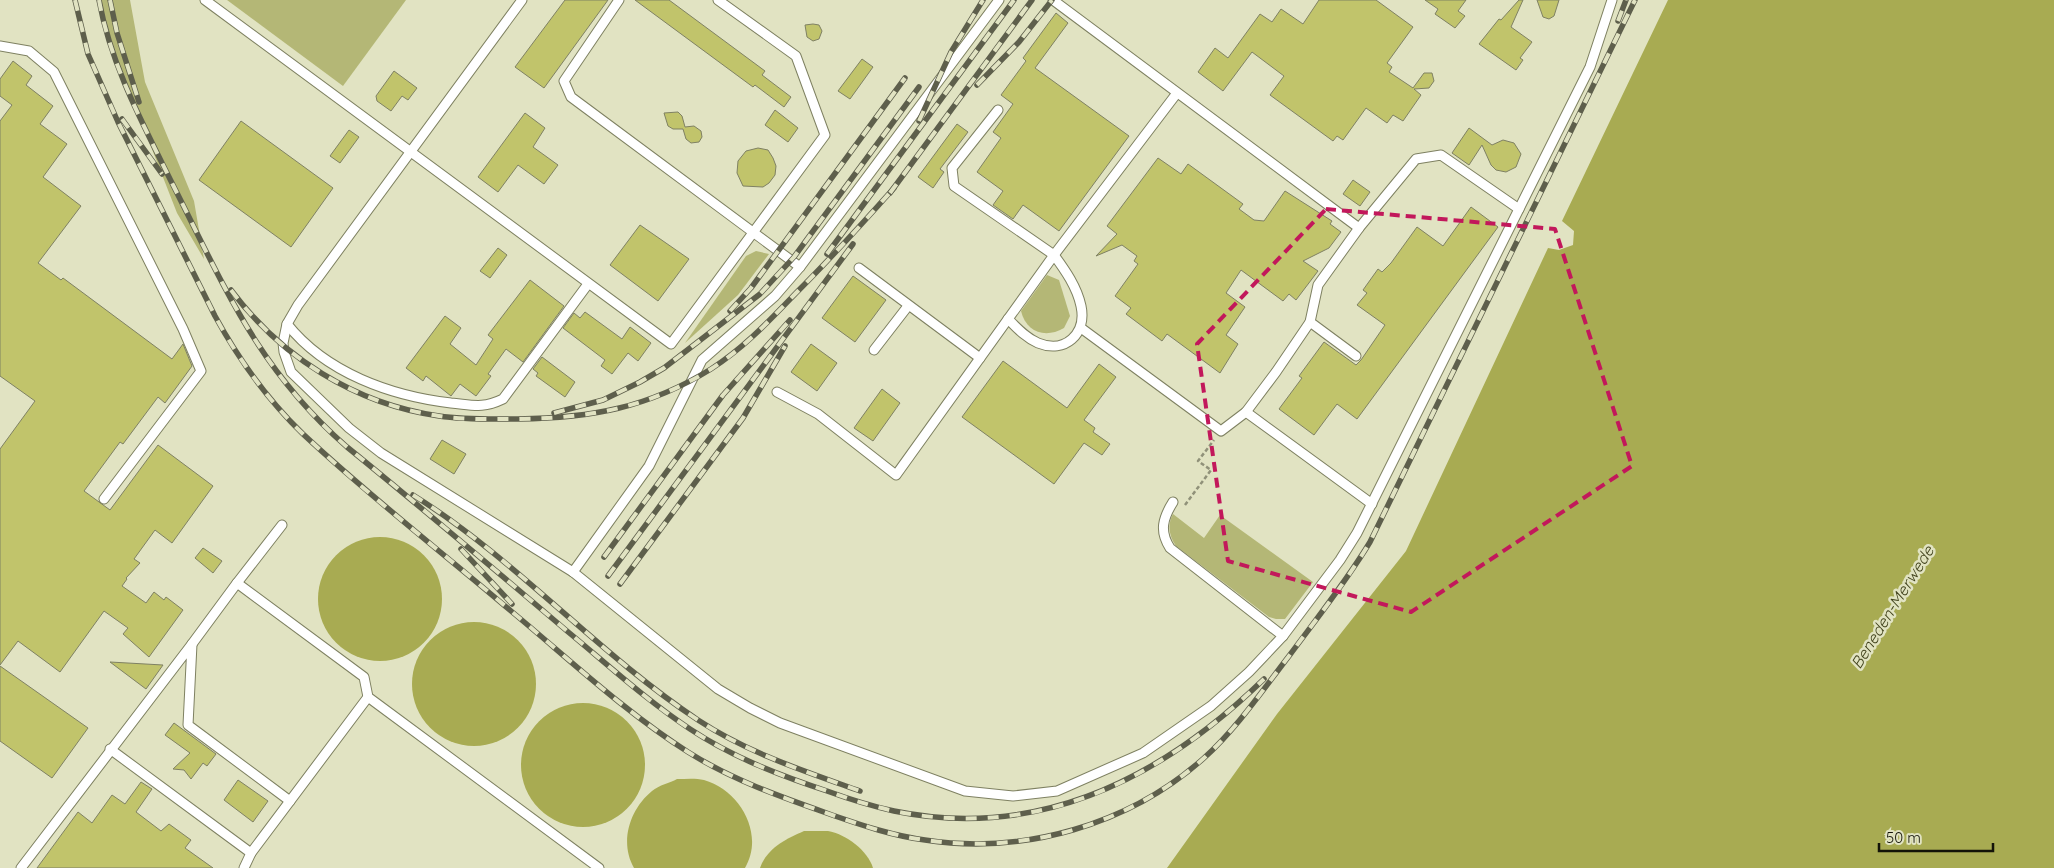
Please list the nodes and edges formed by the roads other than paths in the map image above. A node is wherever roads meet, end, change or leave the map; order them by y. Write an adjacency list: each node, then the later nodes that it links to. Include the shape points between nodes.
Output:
1 (205, 0): 11 (lane)
2 (522, 0): 11 (lane)
3 (619, 0): 14 (lane, via 564,81 571,97)
4 (718, 0): 14 (lane, via 796,56 825,135)
5 (999, 0): 16 (lane)
6 (1052, 0): 9 (lane)
7 (1612, 0): 12 (lane, via 1590,67)
8 (0, 46): 29 (lane, via 29,51 54,72 201,371)
9 (1177, 93): 13 (lane); 15 (lane)
10 (998, 110): 15 (lane, via 952,168 954,186)
11 (410, 151): 18 (lane); 22 (lane)
12 (1519, 208): 13 (lane, via 1441,155 1416,159); 31 (lane)
13 (1358, 228): 21 (lane, via 1318,285)
14 (753, 232): 16 (lane); 18 (lane, via 671,344)
15 (1054, 255): 20 (lane); 23 (lane, via 1077,293)
16 (800, 267): 33 (lane, via 775,296 702,360 649,466)
17 (859, 268): 19 (lane)
18 (588, 284): 22 (lane, via 503,399 488,406 426,400 393,392 316,354)
19 (908, 306): 24 (lane); 26 (lane)
20 (1008, 319): 23 (lane, via 1026,337 1053,347 1076,338); 26 (lane)
21 (1310, 322): 25 (lane); 28 (lane)
22 (286, 324): 33 (lane, via 283,346 291,372 349,428 412,475)
23 (1081, 328): 28 (lane, via 1220,431)
24 (874, 350)
25 (1356, 356)
26 (980, 358): 27 (lane, via 896,475 818,414)
27 (777, 392)
28 (1246, 412): 31 (lane)
29 (104, 499)
30 (1174, 502): 35 (lane, via 1166,514 1163,528 1170,548)
31 (1372, 504): 35 (lane, via 1340,560)
32 (282, 525): 34 (lane)
33 (573, 572): 35 (lane, via 718,689 750,708 780,723 965,791 1012,796 1057,791 1143,753 1211,706)
34 (237, 584): 36 (lane); 37 (lane, via 364,677)
35 (1283, 636)
36 (192, 644): 38 (lane); 39 (lane, via 188,725)
37 (368, 697): 39 (lane); 41 (lane)
38 (110, 749): 40 (lane); 42 (lane)
39 (290, 801): 40 (lane)
40 (251, 853): 43 (lane)
41 (594, 867)
42 (21, 868)
43 (244, 868)

